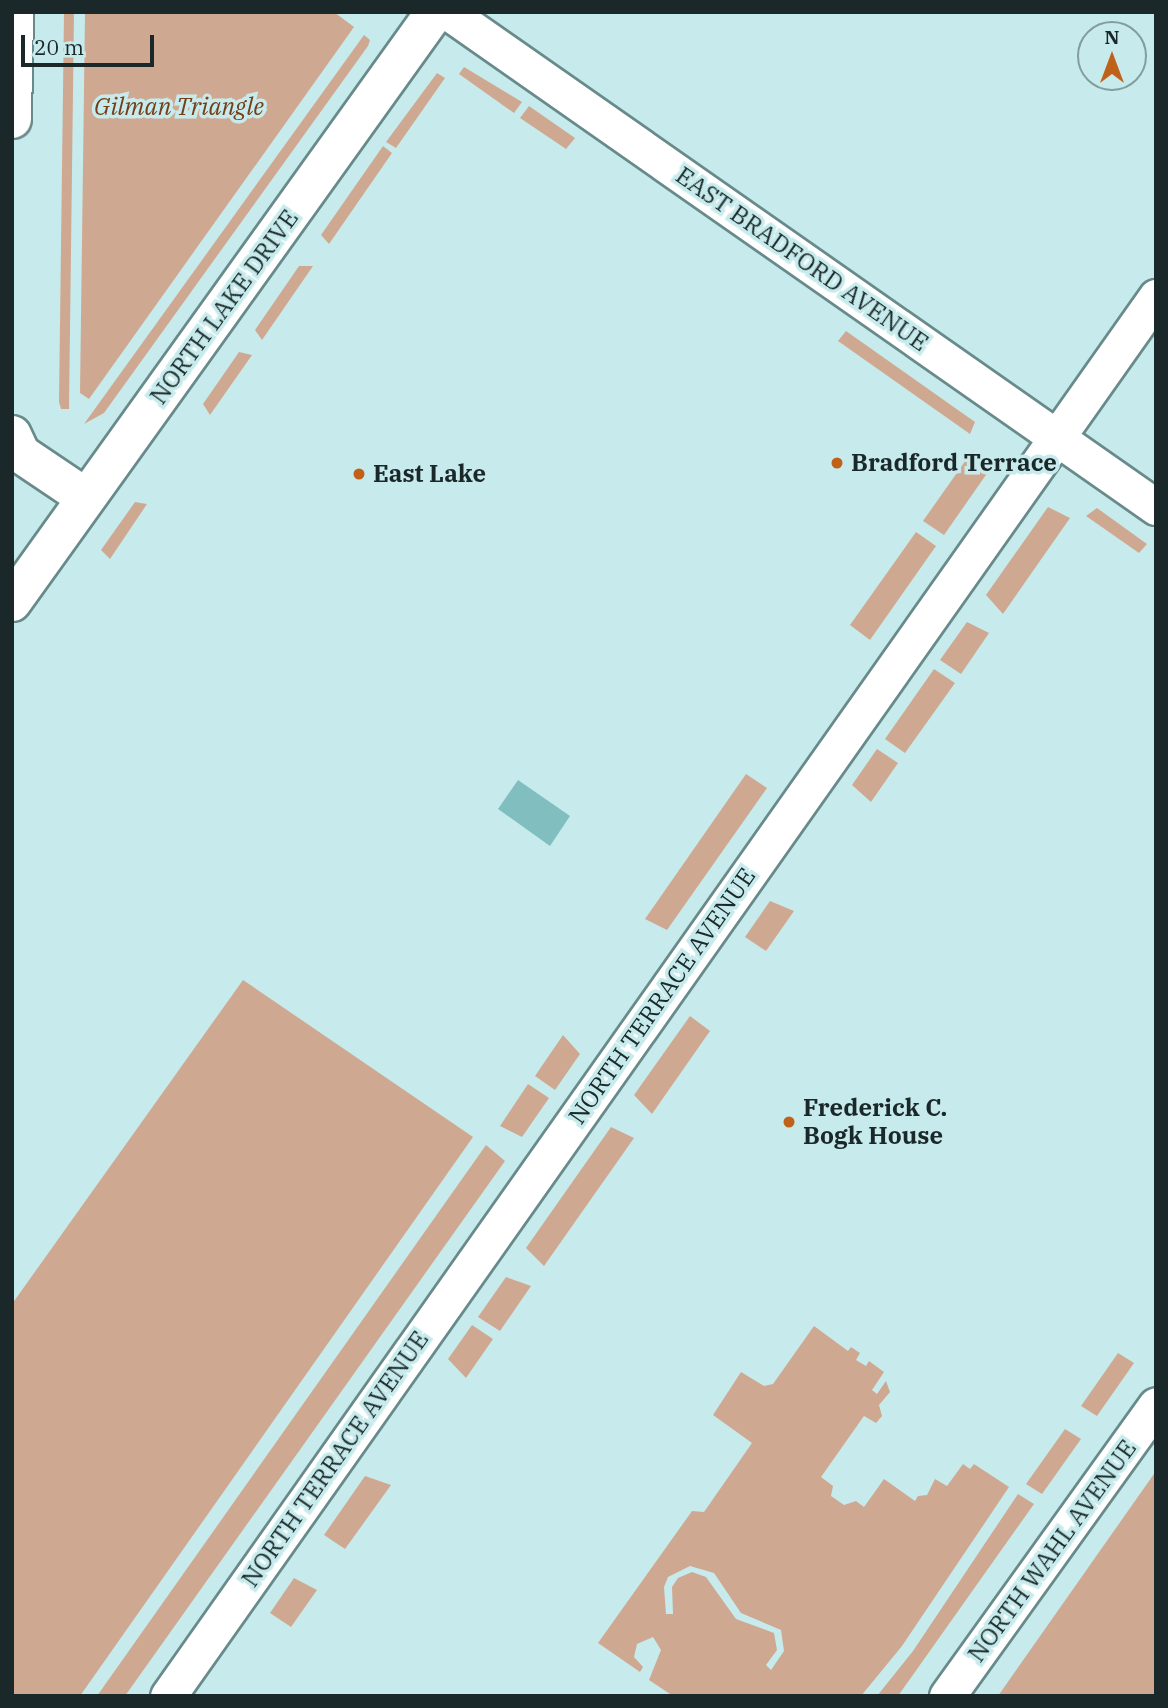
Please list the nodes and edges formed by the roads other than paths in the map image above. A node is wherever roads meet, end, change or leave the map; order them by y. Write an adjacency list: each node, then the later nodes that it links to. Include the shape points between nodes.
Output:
1 (14, 12): 4 (street)
2 (435, 12): 8 (street, NORTH LAKE DRIVE)
3 (448, 12): 7 (street, EAST BRADFORD AVENUE)
4 (12, 119)
5 (1156, 297): 7 (street, NORTH TERRACE AVENUE)
6 (12, 435): 8 (street, via 21,454)
7 (1057, 438): 9 (street, EAST BRADFORD AVENUE); 12 (street, NORTH TERRACE AVENUE)
8 (85, 497): 10 (street, NORTH LAKE DRIVE)
9 (1156, 507)
10 (12, 602)
11 (1156, 1405): 13 (street, NORTH WAHL AVENUE)
12 (167, 1696)
13 (947, 1696)

